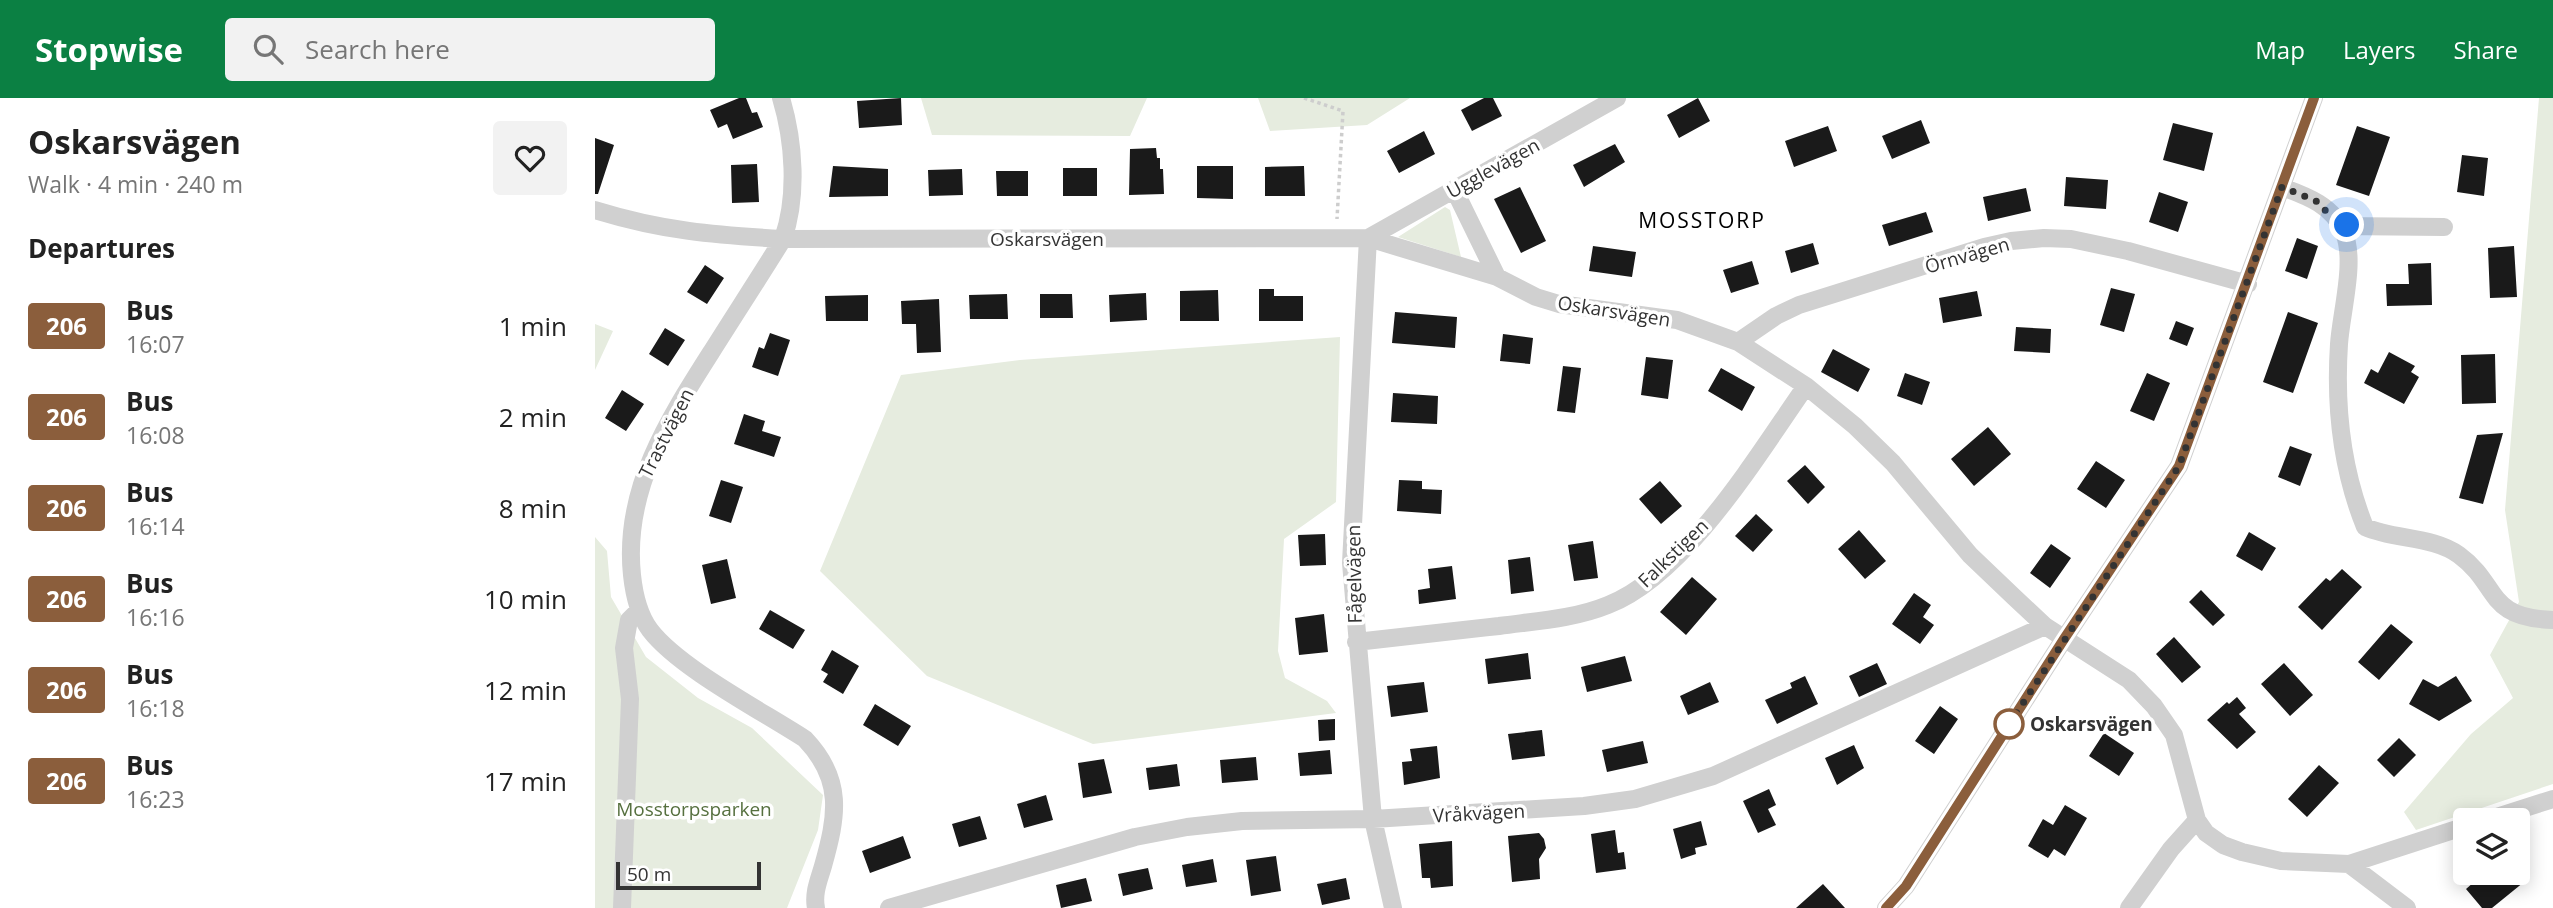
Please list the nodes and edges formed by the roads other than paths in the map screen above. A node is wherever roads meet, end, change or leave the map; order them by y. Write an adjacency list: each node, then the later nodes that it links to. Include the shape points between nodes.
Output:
1 (781, 98): 10 (street, Trastvägen, via 791,135 790,219)
2 (1617, 98): 5 (street, Ugglevägen)
3 (2314, 98): 4 (street)
4 (2282, 187): 7 (street, via 2316,201); 12 (street)
5 (1454, 189): 9 (street, Ugglevägen); 11 (street)
6 (595, 210): 10 (street, Oskarsvägen, via 686,233)
7 (2341, 226): 8 (street); 16 (street, via 2348,259 2339,346 2340,423 2349,482 2365,527 2444,547 2466,561 2505,609)
8 (2444, 227)
9 (1368, 238): 10 (street, Oskarsvägen); 11 (street, Oskarsvägen); 19 (street, Fågelvägen, via 1351,563)
10 (783, 239): 15 (street, Trastvägen, via 679,402 640,485 630,556)
11 (1497, 278): 13 (street, Oskarsvägen, via 1559,304 1677,320)
12 (2248, 284): 13 (street, Örnvägen, via 2071,239 2011,241 1799,305); 18 (street, via 2179,466)
13 (1738, 342): 14 (street, Oskarsvägen)
14 (1806, 386): 17 (street, Oskarsvägen, via 1893,463 1970,555); 19 (street, Falkstigen, via 1717,511 1657,574 1622,598 1590,611 1545,620)
15 (639, 610): 26 (street, via 629,620 624,648 630,699); 27 (street, Trastvägen, via 649,629 671,652 805,739 820,755 833,784 835,804 831,839 814,897)
16 (2553, 620)
17 (2045, 626): 18 (street, Oskarsvägen); 22 (street, Vråkvägen, via 1751,759 1676,788 1584,806)
18 (2064, 639): 23 (street, Oskarsvägen, via 2129,680 2165,719 2174,735); 30 (street, via 1906,886)
19 (1356, 642): 22 (street, Fågelvägen)
20 (2553, 799): 21 (street)
21 (2525, 808)
22 (1373, 819): 28 (street, Vråkvägen, via 1242,821 1187,827 1135,837); 29 (street, Fågelvägen)
23 (2197, 820): 25 (street, via 2206,833 2242,852 2281,860); 31 (street)
24 (2453, 830): 25 (street)
25 (2349, 864): 32 (street)
26 (622, 908)
27 (816, 908)
28 (889, 908)
29 (1393, 908)
30 (1886, 908)
31 (2129, 908)
32 (2407, 908)

